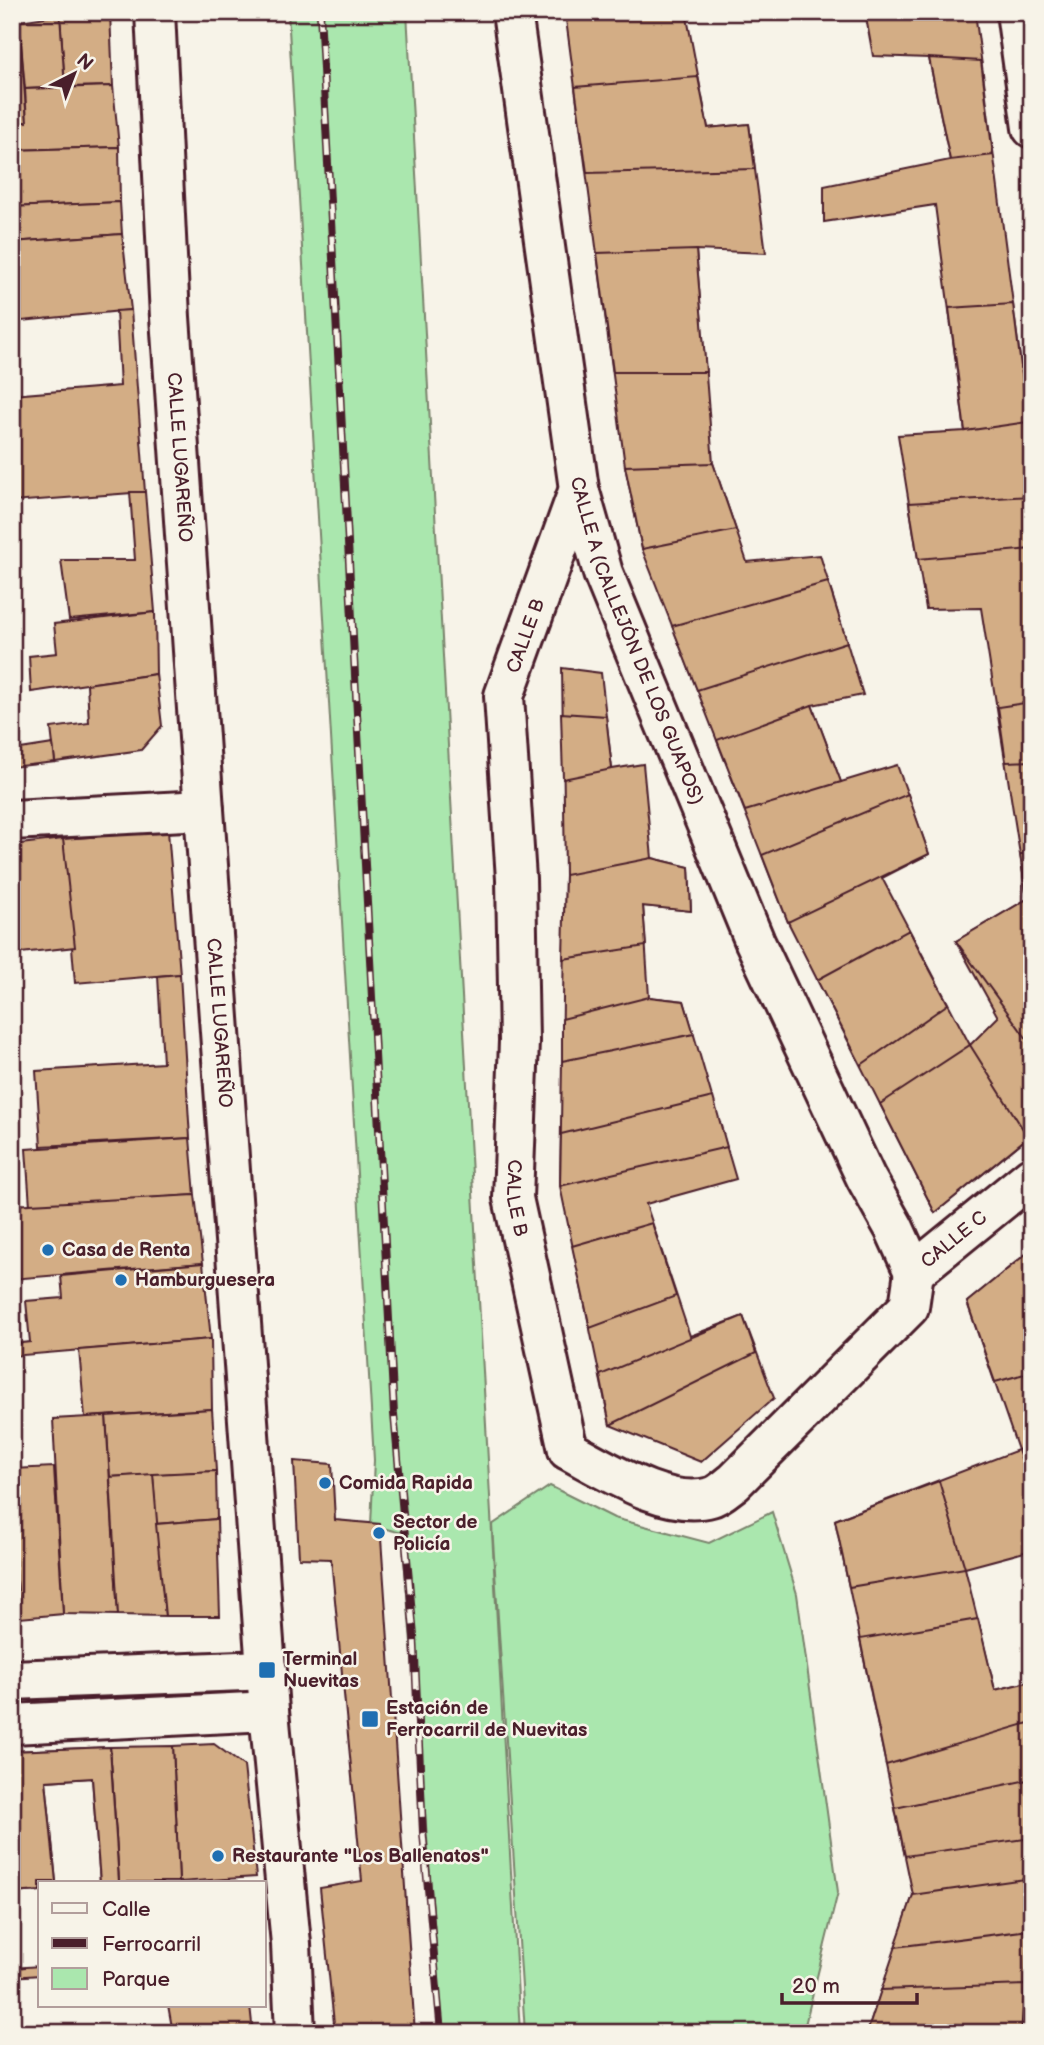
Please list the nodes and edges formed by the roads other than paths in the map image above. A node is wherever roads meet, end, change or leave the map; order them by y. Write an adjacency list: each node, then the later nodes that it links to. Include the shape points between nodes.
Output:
1 (155, 12): 6 (street, CALLE LUGAREÑO, via 170,317)
2 (512, 12): 5 (street, CALLE A (CALLEJÓN DE LOS GUAPOS))
3 (1016, 12): 4 (street)
4 (1032, 128)
5 (579, 489): 9 (street, CALLE A (CALLEJÓN DE LOS GUAPOS), via 603,573 755,942); 10 (street, CALLE B, via 504,696 516,879 519,1041 513,1198 568,1450 642,1489 692,1500 713,1497 734,1482 909,1307)
6 (204, 810): 7 (street); 11 (street, CALLE LUGAREÑO)
7 (12, 820)
8 (1032, 1177): 10 (street, CALLE C)
9 (894, 1228): 10 (street, CALLE C)
10 (914, 1272)
11 (267, 1670): 12 (street); 13 (street, CALLE LUGAREÑO)
12 (12, 1681)
13 (269, 1711): 14 (street); 15 (street, CALLE LUGAREÑO)
14 (12, 1724)
15 (295, 2033)

